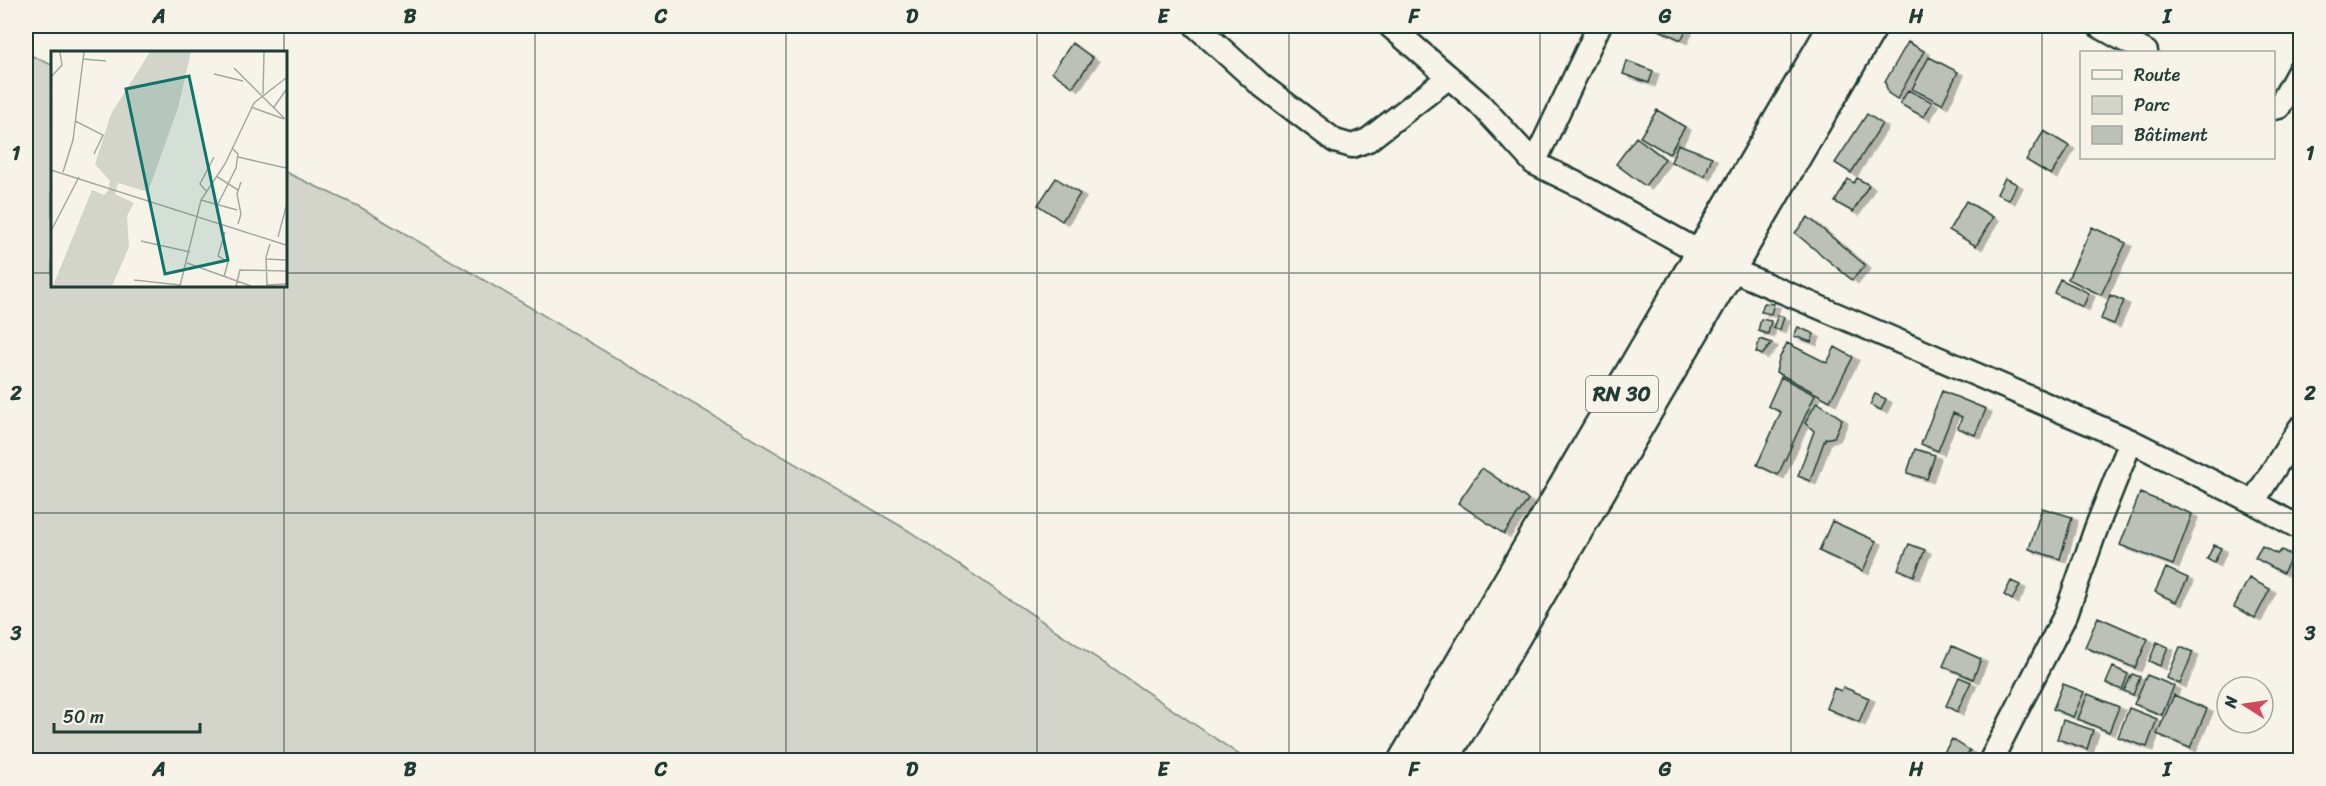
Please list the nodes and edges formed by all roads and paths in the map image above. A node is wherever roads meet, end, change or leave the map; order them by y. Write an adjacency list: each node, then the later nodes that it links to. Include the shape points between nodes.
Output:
1 (1196, 26): 9 (street, via 1261,85 1335,141 1352,146 1368,140)
2 (1390, 26): 9 (street)
3 (1599, 26): 11 (street)
4 (1836, 26): 12 (main road, RN 30 / RN 30)
5 (1870, 26): 12 (main road, RN 30)
6 (2099, 26): 7 (street)
7 (2144, 51)
8 (2301, 69): 10 (street)
9 (1449, 77): 11 (street, via 1479,103)
10 (2275, 108)
11 (1534, 163): 12 (street)
12 (1717, 262): 14 (street); 17 (main road, RN 30 / RN 30); 18 (main road, RN 30)
13 (2301, 428): 15 (street)
14 (2131, 441): 15 (street); 19 (street, via 2066,614)
15 (2253, 502): 16 (street)
16 (2301, 528)
17 (1406, 760)
18 (1441, 760)
19 (1991, 760)

